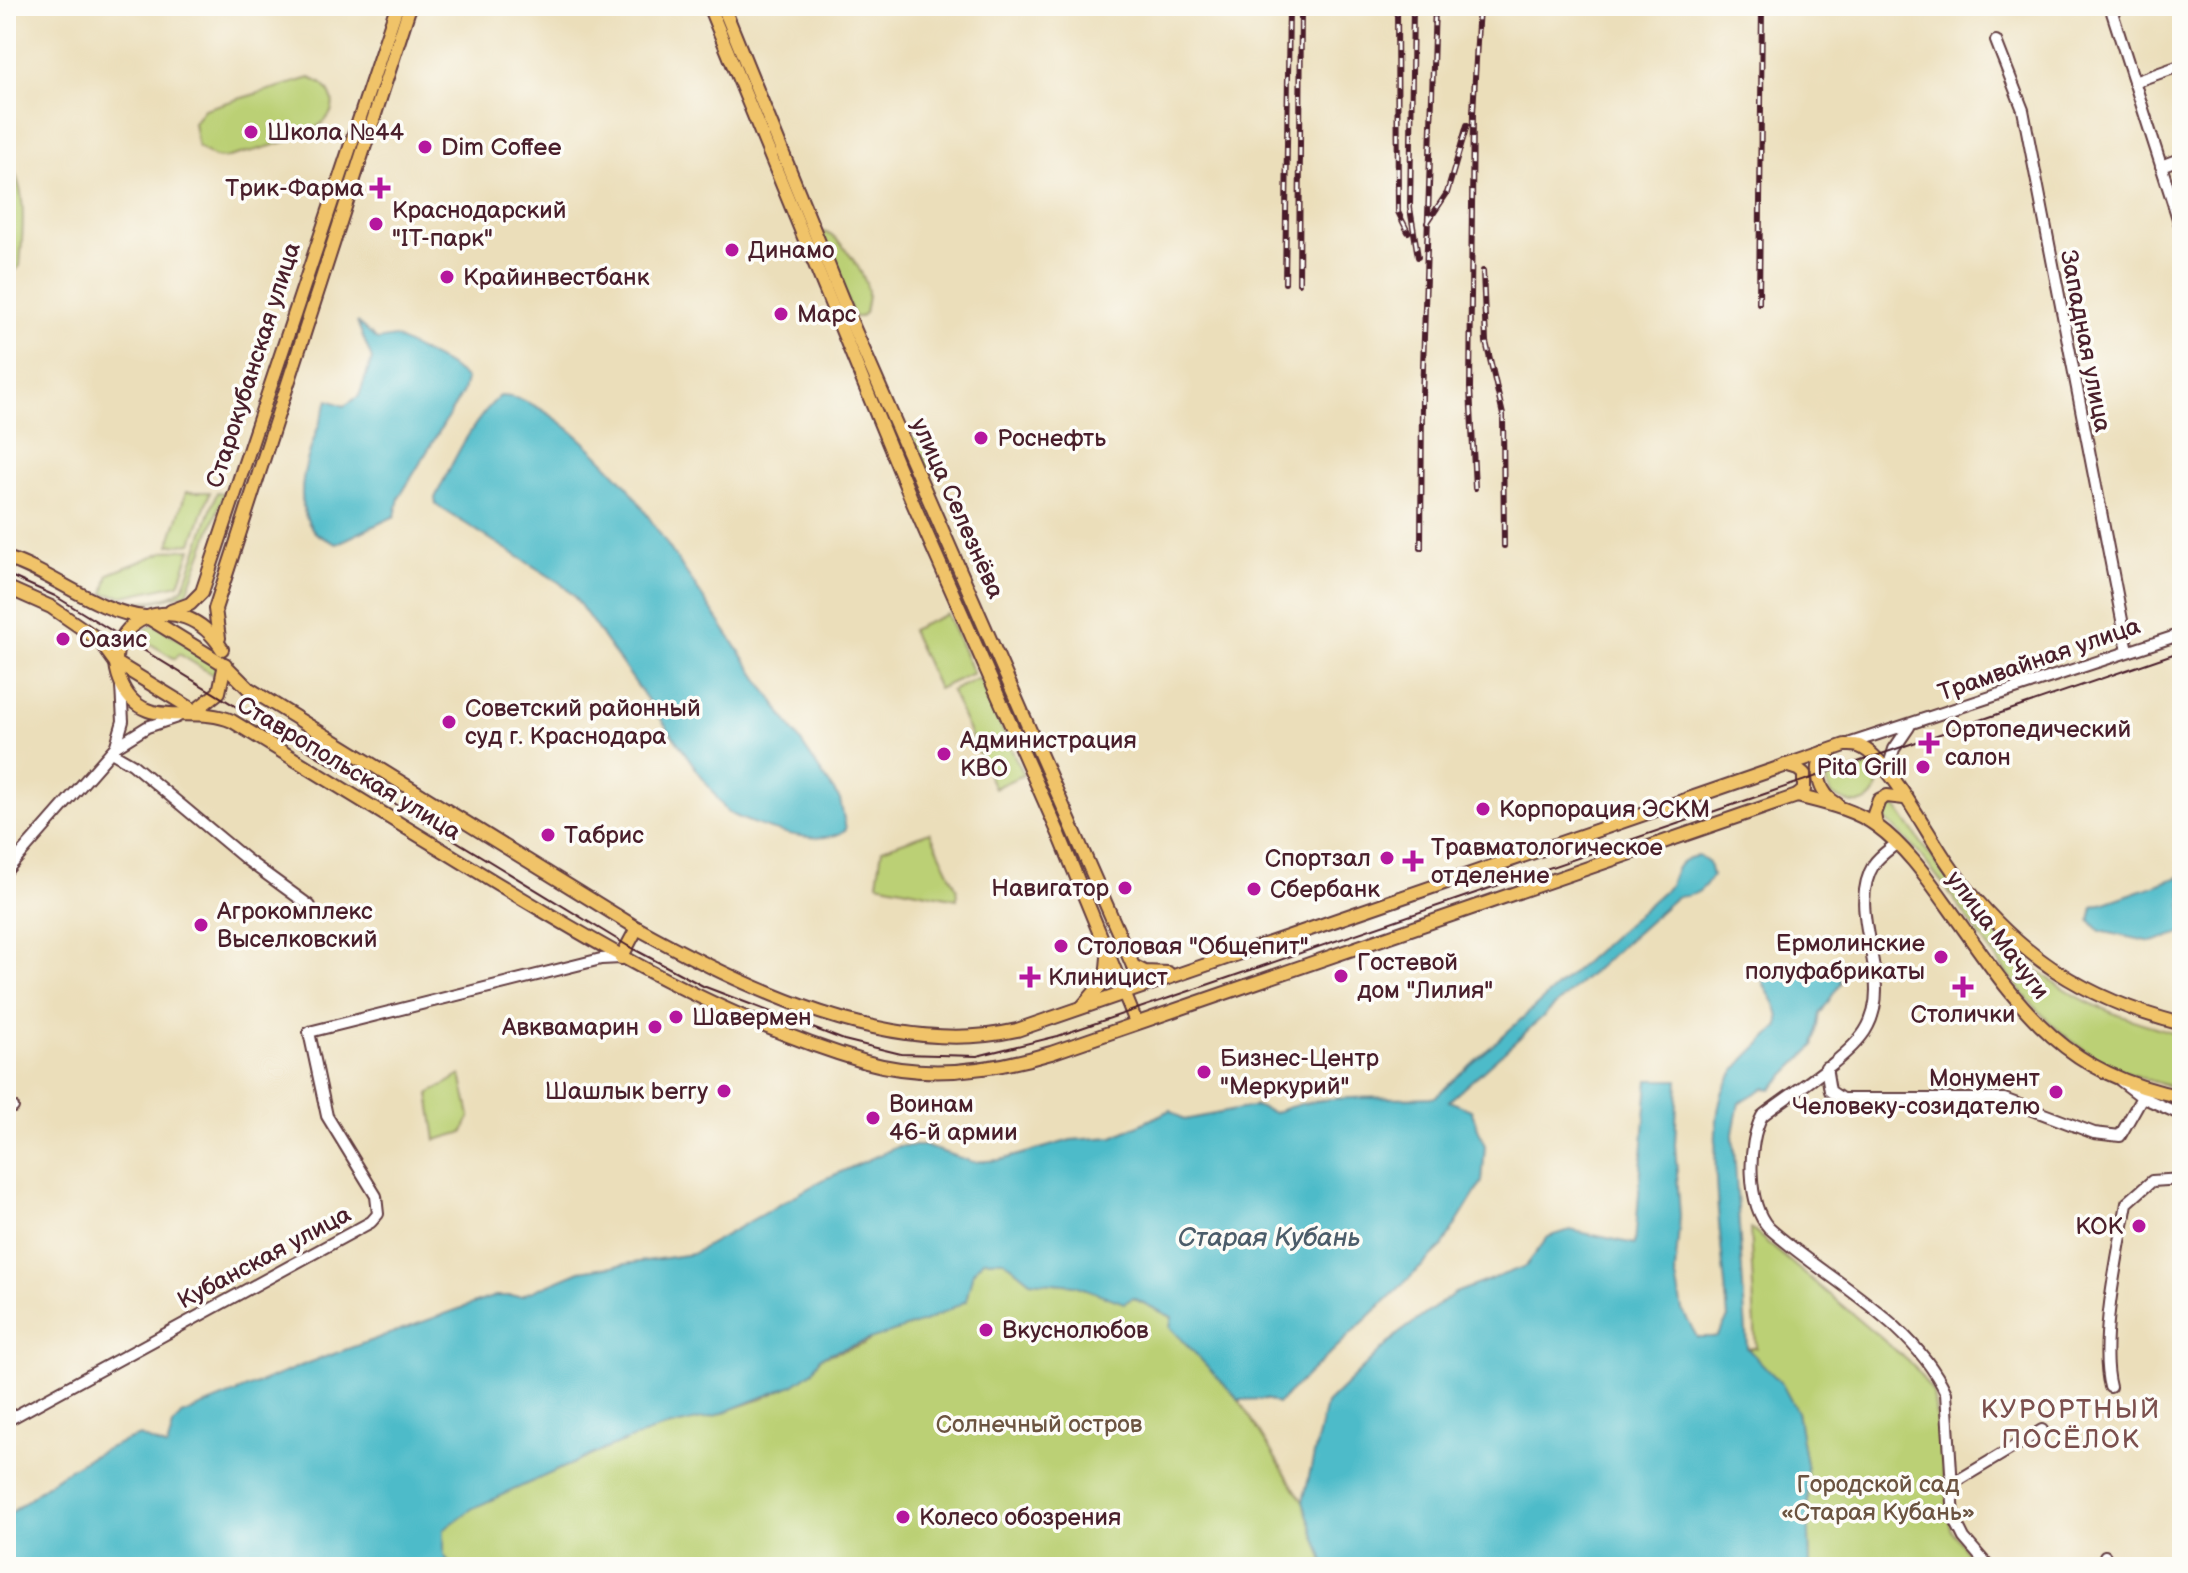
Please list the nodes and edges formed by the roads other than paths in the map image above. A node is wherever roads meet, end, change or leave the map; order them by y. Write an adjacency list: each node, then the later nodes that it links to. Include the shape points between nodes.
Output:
1 (397, 6): 15 (main road, Старокубанская улица, via 202,592 190,604)
2 (410, 6): 17 (main road, Старокубанская улица, via 215,609)
3 (709, 6): 6 (main road, улица Селезнёва)
4 (2110, 6): 9 (street)
5 (727, 10): 6 (street, улица Селезнёва); 40 (main road, улица Селезнёва, via 853,326 1133,966 1154,973)
6 (723, 38): 38 (main road, улица Селезнёва, via 913,503)
7 (1996, 41): 18 (street, Западная улица, via 2023,110)
8 (2182, 65): 9 (street)
9 (2134, 82): 11 (street)
10 (2182, 158): 11 (street)
11 (2161, 166): 12 (street)
12 (2182, 231)
13 (6, 558): 15 (main road, via 47,573 114,611)
14 (12, 589): 19 (main road, via 51,607 99,640)
15 (147, 617): 17 (main road, via 184,615 208,629); 19 (main road, via 125,633); 20 (main road)
16 (2182, 634): 18 (street, Трамвайная улица)
17 (222, 649): 20 (main road, Старокубанская улица)
18 (2128, 651): 24 (street, Трамвайная улица)
19 (115, 662): 21 (main road); 22 (main road)
20 (225, 665): 22 (main road, via 219,692); 37 (main road, Ставропольская улица, via 248,688)
21 (121, 683): 23 (main road, via 147,711); 26 (street, via 123,721)
22 (195, 711): 23 (main road); 39 (main road, Ставропольская улица, via 232,721)
23 (177, 717): 26 (street, via 147,727)
24 (1910, 726): 25 (street, Трамвайная улица); 29 (street)
25 (1845, 745): 27 (main road, Трамвайная улица); 29 (main road, улица Мачуги, via 1866,749)
26 (113, 749): 35 (street); 36 (street)
27 (1824, 752): 28 (main road, Трамвайная улица); 32 (main road, via 1819,784)
28 (1785, 765): 30 (main road, via 1804,774 1806,784); 40 (main road, Трамвайная улица)
29 (1887, 771): 31 (main road, улица Мачуги)
30 (1797, 796): 32 (main road, улица Мачуги); 43 (main road)
31 (1904, 798): 33 (main road, via 1879,800); 44 (main road, улица Мачуги, via 1955,874 1996,924 2032,956 2091,992)
32 (1843, 808): 33 (main road, улица Мачуги)
33 (1876, 825): 34 (main road, улица Мачуги)
34 (1897, 843): 46 (street, via 1875,862 1868,881 1865,907 1876,1007 1852,1048); 47 (main road, улица Мачуги, via 2007,990 2047,1033 2085,1063)
35 (6, 871)
36 (310, 906)
37 (637, 928): 39 (main road); 45 (main road, Ставропольская улица, via 701,964 844,1018 901,1035)
38 (1108, 953): 41 (main road, улица Селезнёва); 42 (main road, via 1106,979)
39 (621, 958): 43 (main road, Ставропольская улица, via 681,991 866,1062 961,1071 1026,1061); 53 (street, Кубанская улица, via 309,1032 327,1116 370,1186 378,1214)
40 (1183, 972): 41 (main road, Трамвайная улица)
41 (1124, 993): 42 (main road, Трамвайная улица); 43 (main road, улица Селезнёва)
42 (1081, 1008): 45 (main road, Трамвайная улица, via 1017,1030)
43 (1136, 1022)
44 (2182, 1024)
45 (955, 1039)
46 (1826, 1067): 48 (street, via 1830,1091 1842,1099 2004,1099 2094,1133 2120,1136); 55 (street, via 1762,1116 1755,1129 1754,1184 1760,1218 1926,1359 1946,1393)
47 (2116, 1078): 48 (street); 49 (main road, улица Мачуги)
48 (2142, 1097): 50 (street)
49 (2182, 1097)
50 (2182, 1115)
51 (2182, 1179): 52 (street, via 2152,1181 2127,1203 2107,1356)
52 (2110, 1387)
53 (6, 1421)
54 (2042, 1430): 55 (street)
55 (1952, 1484): 56 (street, via 1954,1518)
56 (1989, 1567)

